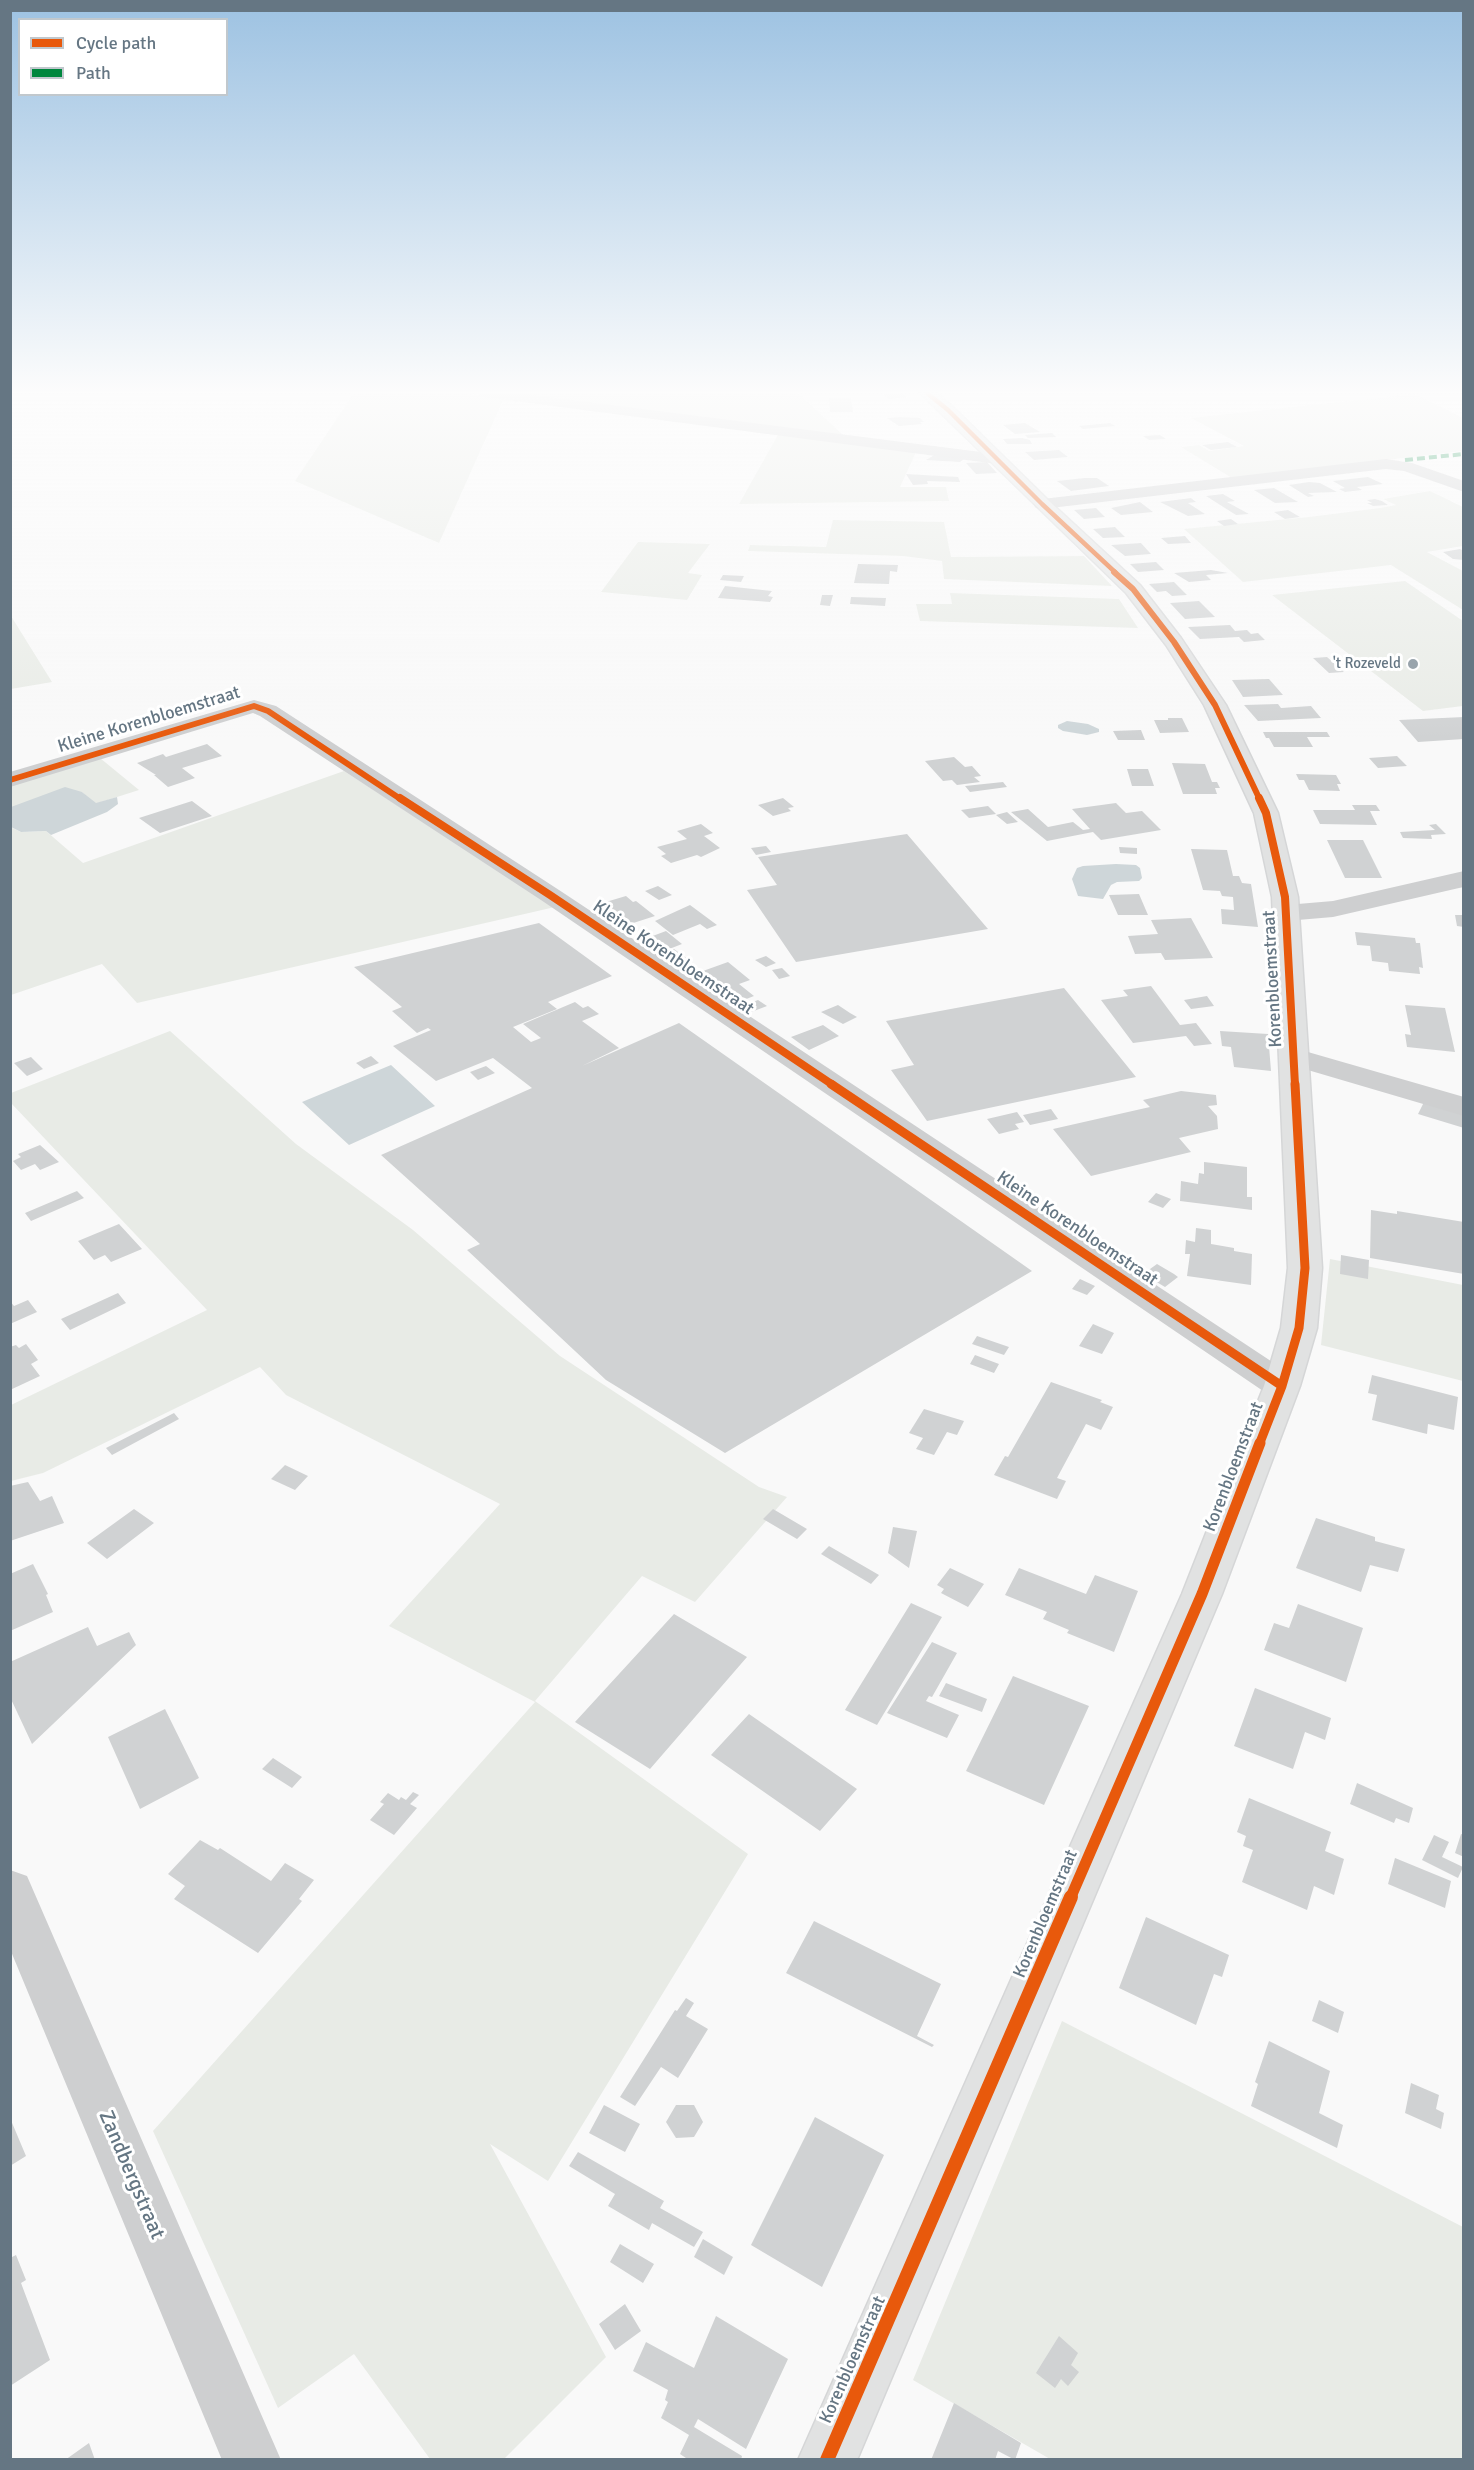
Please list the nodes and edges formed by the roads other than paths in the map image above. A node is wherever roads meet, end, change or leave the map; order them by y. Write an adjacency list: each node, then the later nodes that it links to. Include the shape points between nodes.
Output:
1 (1047, 508): 4 (street, Korenbloemstraat, via 1133,589 1215,705 1266,813)
2 (10, 780): 7 (street, Kleine Korenbloemstraat, via 254,706 268,711 550,895)
3 (1464, 878): 4 (street, via 1333,909)
4 (1286, 913): 5 (street, Korenbloemstraat)
5 (1294, 1057): 6 (street); 7 (street, Korenbloemstraat, via 1305,1268 1299,1328)
6 (1464, 1107)
7 (1282, 1386): 10 (street, Korenbloemstraat, via 1202,1594)
8 (10, 1891): 9 (street, Zandbergstraat)
9 (252, 2460)
10 (827, 2460)

